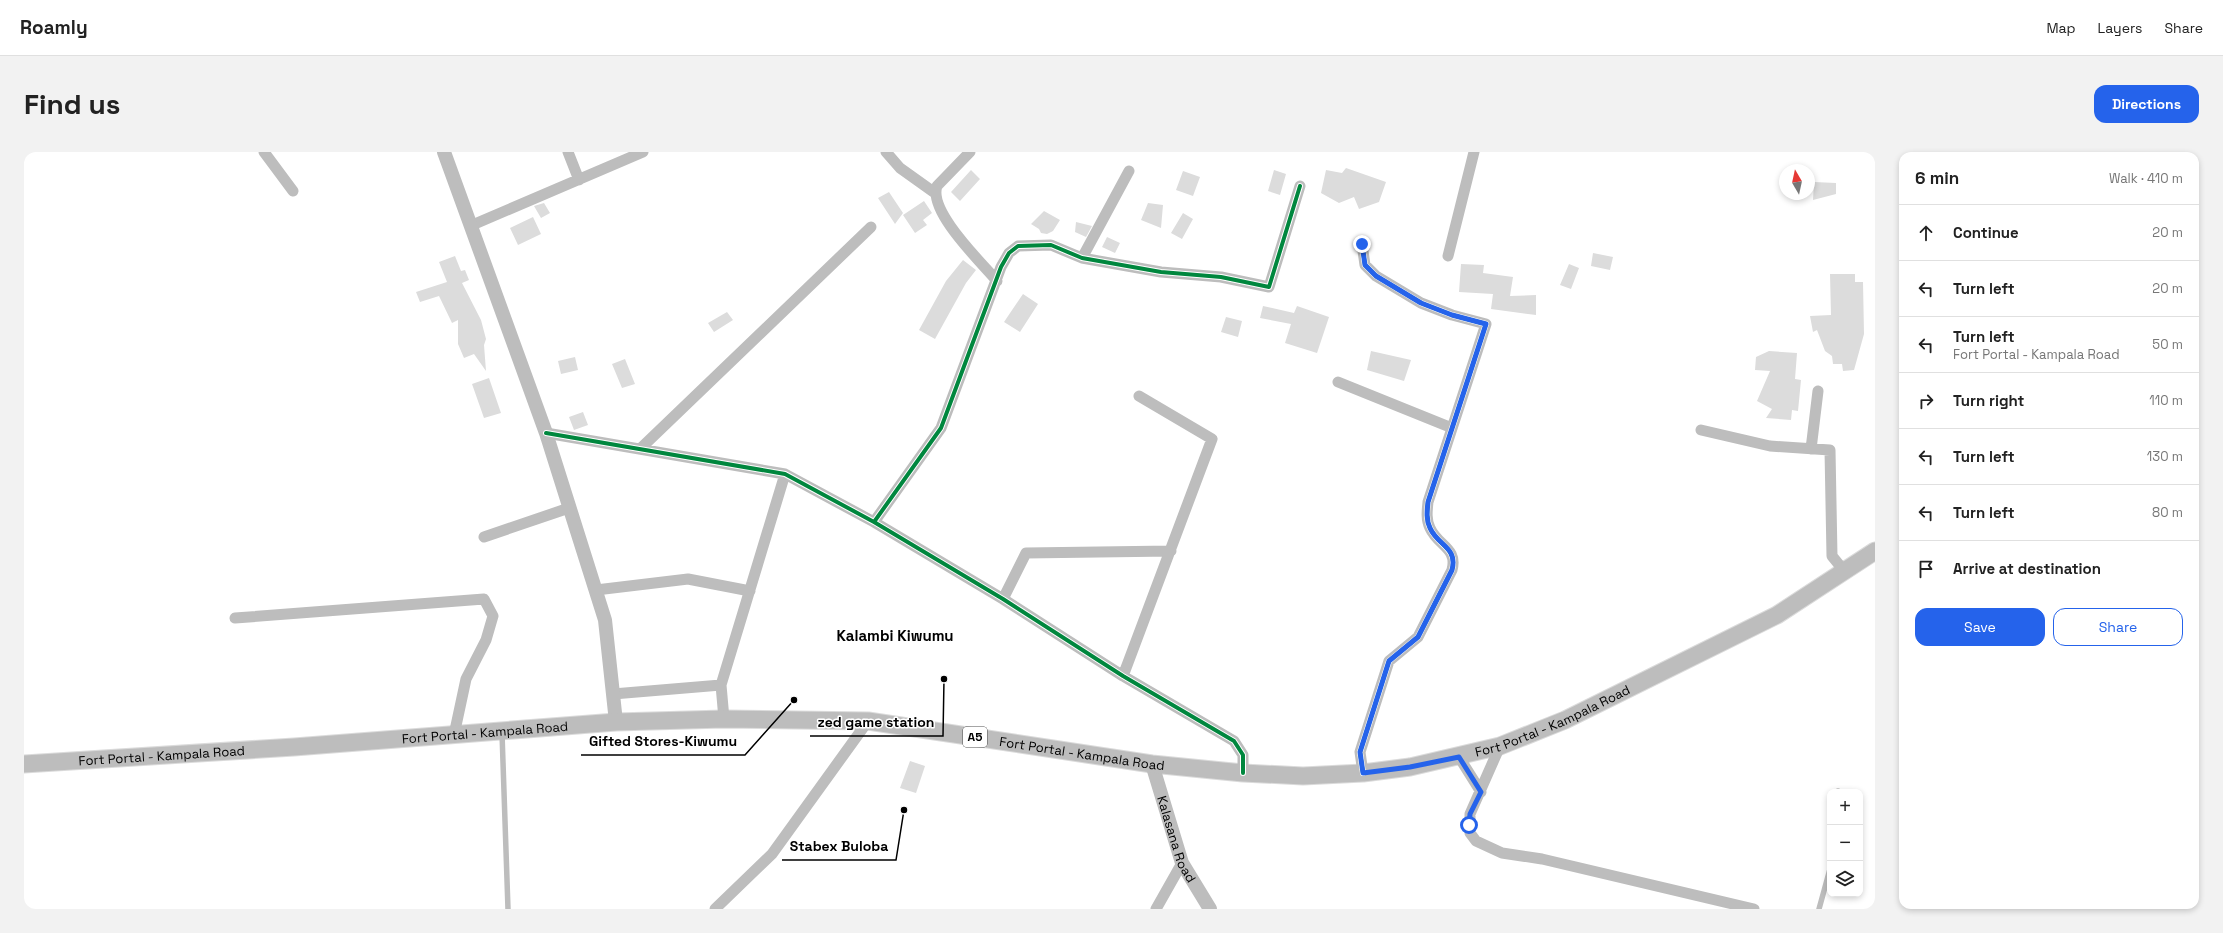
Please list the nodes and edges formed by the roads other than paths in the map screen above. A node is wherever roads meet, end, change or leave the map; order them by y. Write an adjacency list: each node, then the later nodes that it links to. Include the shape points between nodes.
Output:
1 (264, 152): 11 (street)
2 (444, 152): 13 (street)
3 (568, 152): 9 (street)
4 (643, 152): 9 (street)
5 (886, 152): 12 (street, via 900,168)
6 (970, 152): 12 (street, via 937,186)
7 (1474, 152): 16 (street)
8 (1129, 171): 17 (street)
9 (579, 180): 13 (street)
10 (1300, 186): 17 (street, via 1269,287 1221,277 1161,272)
11 (293, 191)
12 (935, 193): 18 (street, via 942,214)
13 (470, 226): 24 (street)
14 (871, 227): 26 (street)
15 (1362, 244): 22 (street, via 1365,265 1376,276 1421,303 1486,324)
16 (1448, 256)
17 (1082, 258): 18 (street, via 1051,245 1018,246 1009,253)
18 (997, 280): 29 (street, via 942,428)
19 (1338, 382): 22 (street)
20 (1818, 391): 25 (street)
21 (1139, 396): 31 (street, via 1212,440)
22 (1452, 428): 51 (street, via 1428,502 1427,515 1433,534 1453,555 1452,570 1418,637 1389,661 1360,752)
23 (1701, 430): 25 (street, via 1770,446)
24 (546, 433): 26 (street); 28 (street)
25 (1811, 448): 33 (street, via 1830,450 1832,556)
26 (640, 449): 27 (street)
27 (786, 474): 29 (street); 35 (street)
28 (569, 508): 30 (street); 34 (street)
29 (874, 522): 36 (street)
30 (484, 537)
31 (1171, 551): 36 (street, via 1026,554); 38 (street)
32 (1875, 551): 33 (main road, Fort Portal - Kampala Road / A5)
33 (1845, 572): 46 (main road, Fort Portal - Kampala Road / A5, via 1777,615 1653,678 1565,720)
34 (596, 590): 35 (street, via 688,579); 40 (street, via 605,620)
35 (750, 591): 39 (street)
36 (1003, 599): 38 (street)
37 (235, 618): 45 (street, via 484,599 493,616 486,640 466,679)
38 (1123, 676): 50 (street, via 1234,741 1243,755)
39 (722, 685): 40 (street); 41 (street)
40 (613, 694): 43 (street)
41 (724, 719): 42 (main road, Fort Portal - Kampala Road / A5); 43 (main road, Fort Portal - Kampala Road / A5)
42 (868, 721): 49 (main road, Fort Portal - Kampala Road / A5); 56 (street, via 772,854)
43 (616, 722): 44 (main road, Fort Portal - Kampala Road / A5)
44 (502, 731): 45 (main road, Fort Portal - Kampala Road / A5); 55 (lane)
45 (454, 735): 48 (main road, Fort Portal - Kampala Road / A5)
46 (1500, 746): 47 (main road, Fort Portal - Kampala Road / A5); 52 (street)
47 (1459, 757): 51 (main road, Fort Portal - Kampala Road / A5); 52 (street)
48 (24, 764)
49 (1152, 764): 50 (main road, Fort Portal - Kampala Road / A5); 53 (street, Kalasana Road)
50 (1243, 773): 51 (main road, Fort Portal - Kampala Road / A5, via 1303,776)
51 (1363, 773)
52 (1481, 792): 59 (street, via 1470,814 1470,833 1476,841 1502,853 1542,858)
53 (1182, 863): 57 (street); 58 (street, Kalasana Road)
54 (1827, 880): 60 (lane)
55 (508, 909)
56 (715, 909)
57 (1156, 909)
58 (1210, 909)
59 (1754, 909)
60 (1819, 909)

